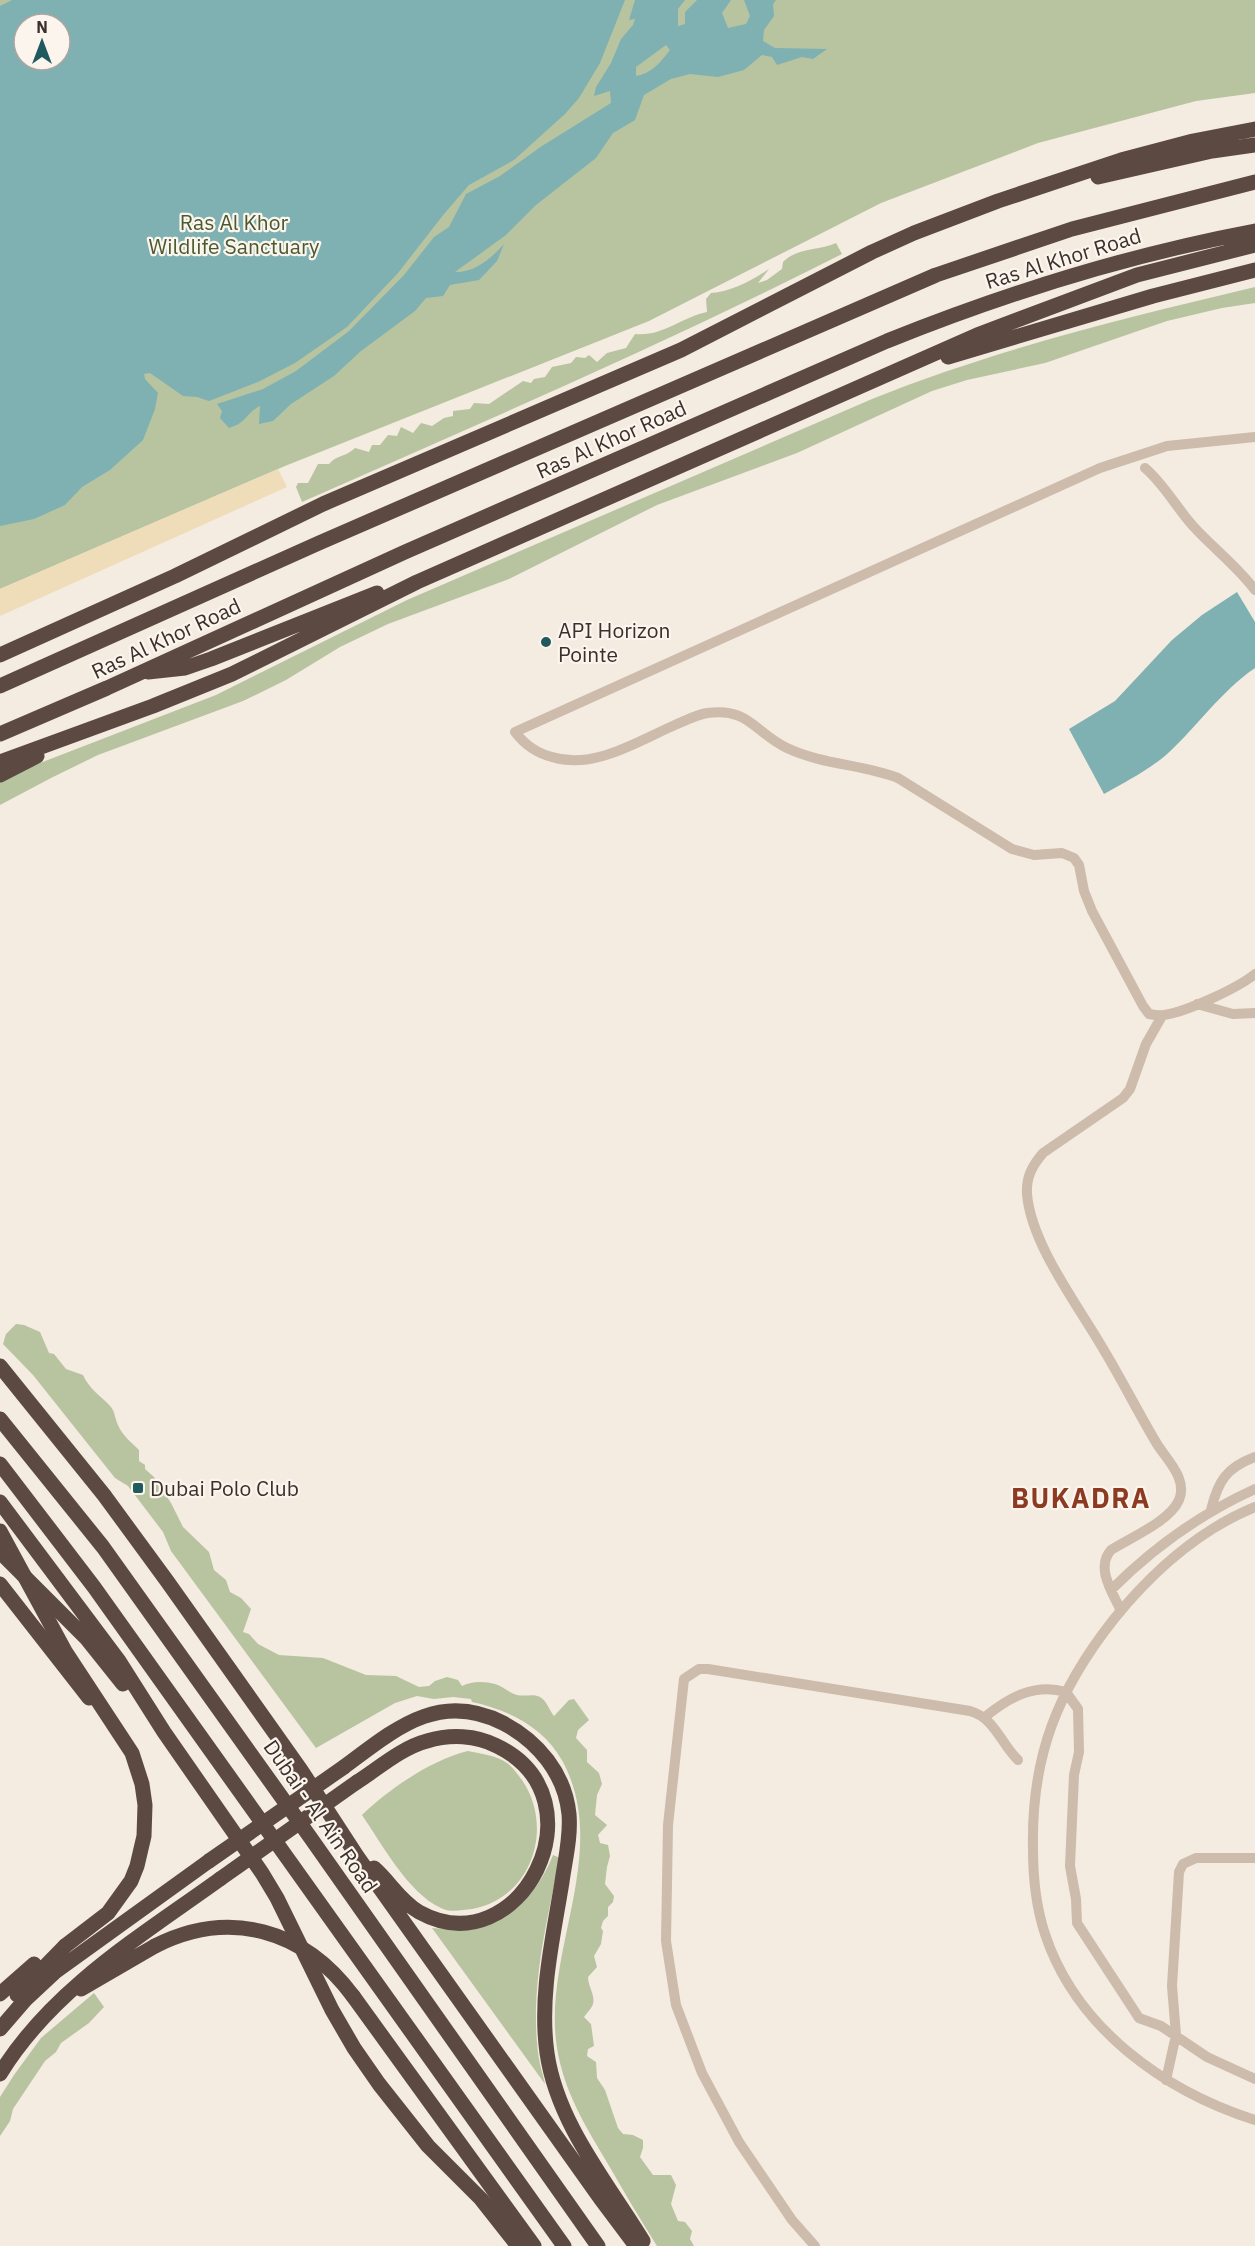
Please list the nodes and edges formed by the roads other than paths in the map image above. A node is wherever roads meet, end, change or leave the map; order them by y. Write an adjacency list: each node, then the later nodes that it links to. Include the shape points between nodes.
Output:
1 (1255, 129): 4 (highway, via 1120,160)
2 (1255, 145): 4 (highway)
3 (1255, 182): 17 (highway, Ras Al Khor Road, via 1082,226 936,275)
4 (1045, 186): 11 (highway, via 893,242 672,354 323,504)
5 (1255, 231): 16 (highway, Ras Al Khor Road, via 1128,259 952,315 426,542)
6 (1255, 245): 8 (highway, via 1117,282)
7 (1252, 272): 8 (highway, via 1153,296)
8 (868, 382): 12 (highway)
9 (1255, 437): 25 (street, via 1167,446 1100,468 515,732 538,753 582,761 606,755 697,715 727,713 748,719 796,752 898,778 1012,849 1034,855 1062,853 1074,858 1092,911 1143,1006 1149,1014)
10 (1145, 468): 13 (street, via 1195,528)
11 (175, 576): 14 (highway, via 129,589); 15 (highway)
12 (417, 582): 16 (highway, via 355,601 211,659 174,670); 19 (highway, via 232,674)
13 (1255, 590)
14 (0, 645)
15 (0, 655)
16 (139, 672): 18 (highway, Ras Al Khor Road)
17 (0, 686)
18 (0, 734)
19 (60, 739): 20 (highway); 21 (highway, via 33,759)
20 (0, 762)
21 (0, 775)
22 (1255, 974): 23 (street)
23 (1197, 1004): 24 (street, via 1233,1014); 25 (street)
24 (1255, 1013)
25 (1162, 1016): 37 (street, via 1123,1098 1043,1153 1034,1164 1027,1185 1031,1213 1048,1255 1182,1487 1179,1500 1168,1515 1106,1556 1104,1571)
26 (0, 1366): 44 (highway, via 104,1495 167,1581)
27 (0, 1419): 59 (highway, Dubai - Al Ain Road, via 117,1566)
28 (1255, 1457): 33 (street, via 1225,1475)
29 (0, 1464): 58 (highway, via 94,1587)
30 (1255, 1489): 33 (street)
31 (0, 1502): 42 (highway, via 119,1661)
32 (1255, 1507): 38 (street, via 1204,1534 1157,1573)
33 (1211, 1510): 37 (street, via 1148,1555)
34 (0, 1531): 41 (highway, bridge, via 65,1651)
35 (0, 1552): 42 (highway, via 87,1639)
36 (0, 1584): 41 (highway, bridge)
37 (1112, 1589): 38 (street)
38 (1121, 1611): 39 (street)
39 (1066, 1692): 40 (street, via 1052,1688 1033,1690); 51 (street, via 1078,1709 1079,1752 1074,1775 1070,1866 1077,1923 1139,2018); 54 (street, via 1048,1732 1036,1780 1033,1856 1040,1917 1059,1968 1090,2015 1116,2042)
40 (985, 1717): 43 (street); 62 (street, via 970,1711 708,1669 699,1669 684,1679 668,1825 666,1941 676,2005 702,2073 734,2133 792,2220)
41 (115, 1728): 46 (highway, bridge, via 132,1753 142,1784 145,1820 141,1851 131,1881 117,1903 99,1922)
42 (164, 1732): 56 (highway, via 277,1898 354,2048 428,2146 481,2199)
43 (1018, 1760)
44 (357, 1856): 48 (highway, bridge, via 420,1912 444,1920 469,1922 507,1906 530,1884 544,1855 548,1826 544,1802 526,1767 504,1749 453,1736 426,1741 357,1782 90,1972); 60 (highway)
45 (1255, 1858): 51 (street, via 1196,1858 1179,1872 1172,1986)
46 (65, 1946): 47 (highway, via 40,1960); 49 (highway)
47 (0, 1994)
48 (64, 1997): 52 (highway, via 25,2038); 57 (highway, bridge, via 155,1946 206,1929 232,1927 269,1933 294,1943 317,1957 353,1996)
49 (0, 2015)
50 (0, 2029): 61 (highway, bridge, via 55,1972 405,1723 420,1716 453,1712 486,1716 516,1730 543,1754 566,1797 570,1829 545,1999 547,2053 569,2121)
51 (1176, 2035): 53 (street, via 1207,2057); 54 (street)
52 (0, 2074)
53 (1255, 2079)
54 (1166, 2080): 55 (street)
55 (1255, 2120)
56 (518, 2246)
57 (534, 2246)
58 (564, 2246)
59 (598, 2246)
60 (636, 2246)
61 (646, 2246)
62 (815, 2246)

